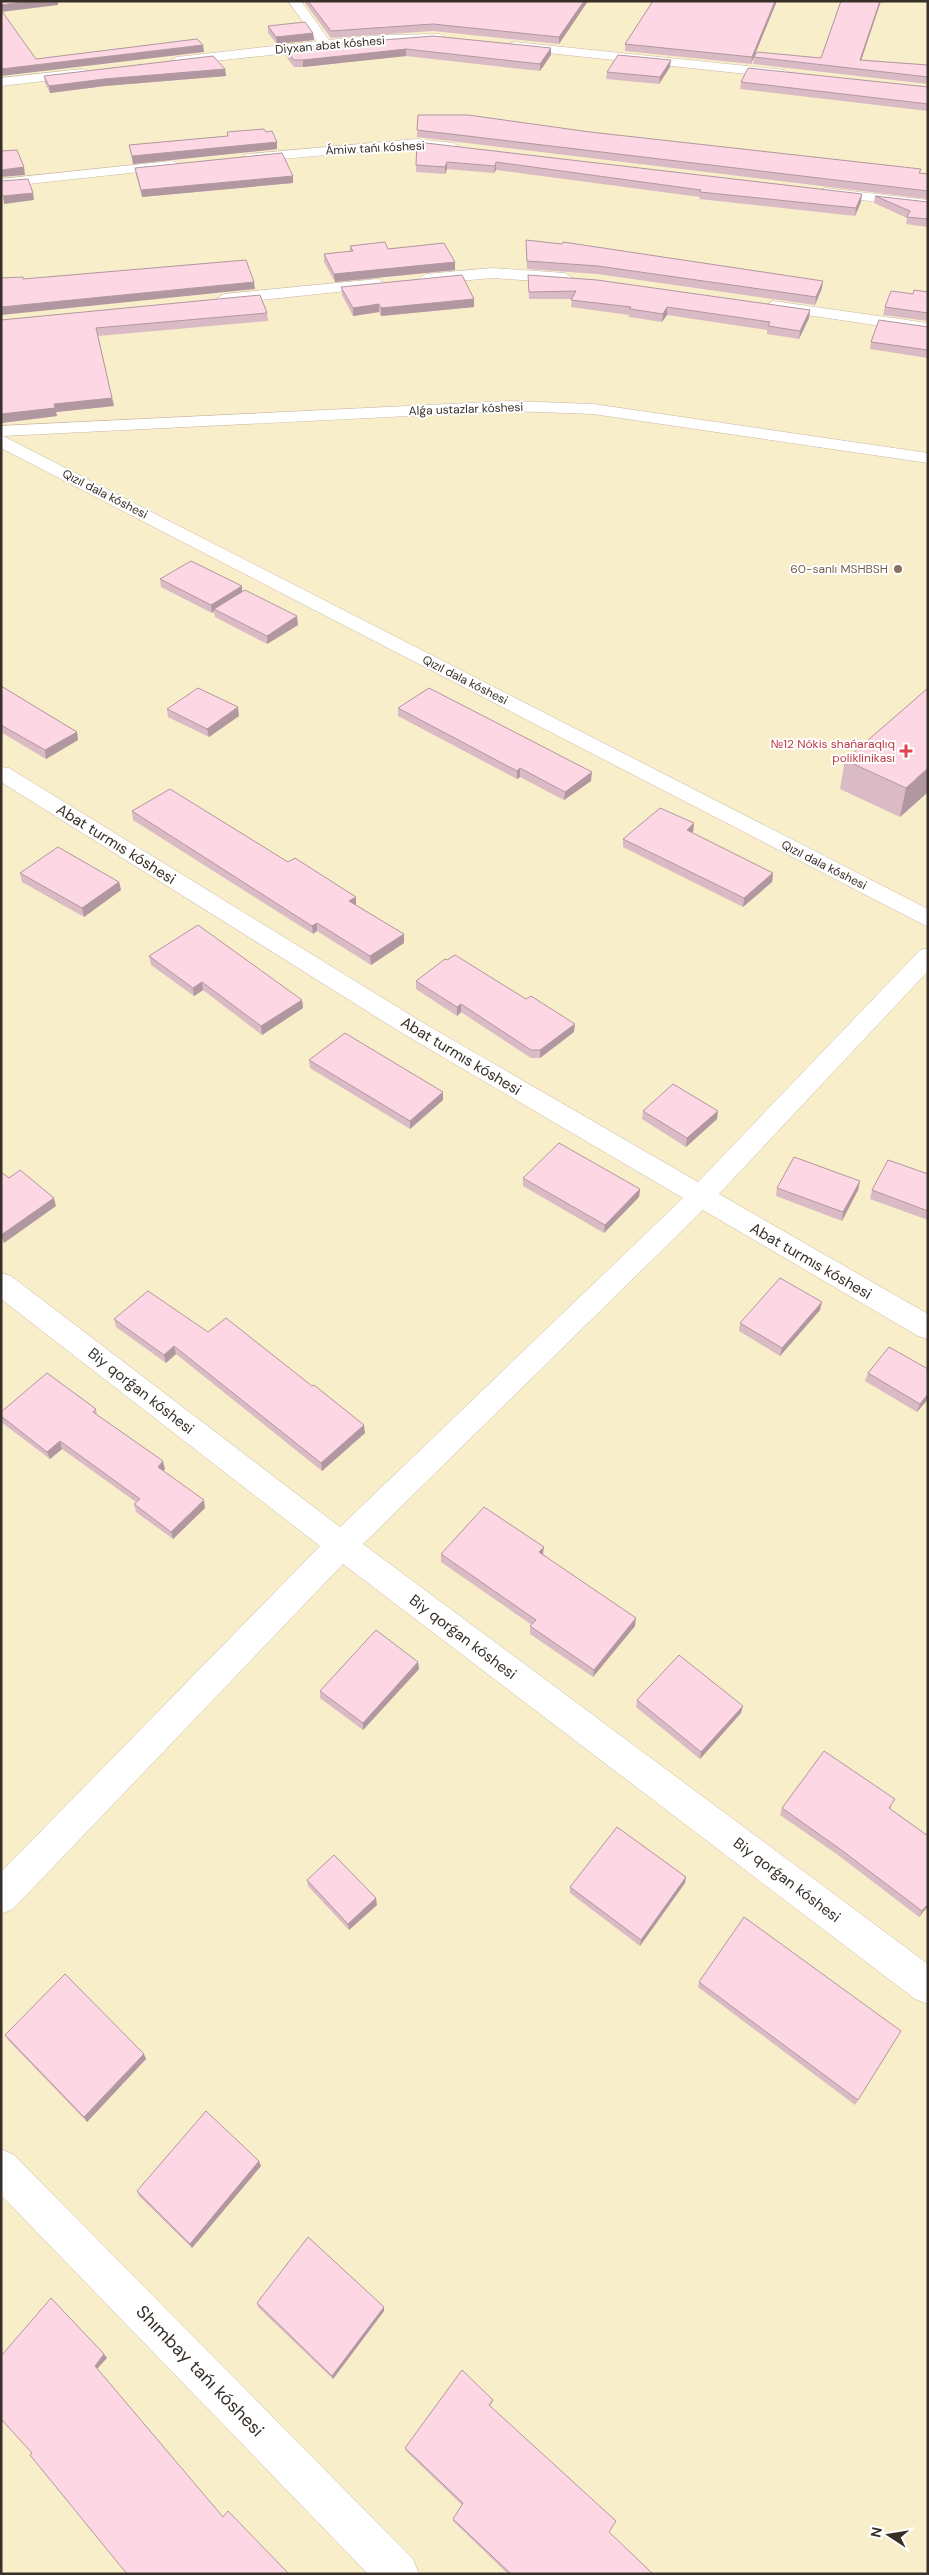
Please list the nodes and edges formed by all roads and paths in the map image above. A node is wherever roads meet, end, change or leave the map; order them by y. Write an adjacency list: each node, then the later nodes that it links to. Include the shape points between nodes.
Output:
1 (294, 1): 3 (street)
2 (452, 39): 3 (street, Diyxan abat kóshesi)
3 (326, 44): 5 (street, Diyxan abat kóshesi)
4 (502, 44): 7 (street)
5 (168, 62)
6 (100, 70): 8 (street)
7 (799, 75)
8 (1, 82)
9 (466, 149): 10 (street, Ámiw tańı kóshesi, via 417,143)
10 (236, 159)
11 (187, 164): 12 (street)
12 (1, 182)
13 (807, 190): 14 (street)
14 (928, 204)
15 (578, 280): 16 (street, via 492,273)
16 (414, 281)
17 (394, 283): 18 (street)
18 (208, 301)
19 (753, 303): 20 (street)
20 (928, 328)
21 (1, 431): 23 (street, Alǵa ustazlar kóshesi, via 511,406 593,409)
22 (1, 441): 25 (street, Qızıl dala kóshesi)
23 (928, 458)
24 (1, 773): 27 (street, Abat turmıs kóshesi, via 412,1027)
25 (928, 919)
26 (928, 956): 27 (street)
27 (700, 1197): 29 (street, Abat turmıs kóshesi); 30 (street)
28 (1, 1284): 30 (street, Biy qorǵan kóshesi)
29 (928, 1328)
30 (341, 1545): 31 (street); 32 (street, Biy qorǵan kóshesi)
31 (1, 1897)
32 (928, 1986)
33 (1, 2168): 34 (street, Shımbay tańı kóshesi)
34 (398, 2574)

